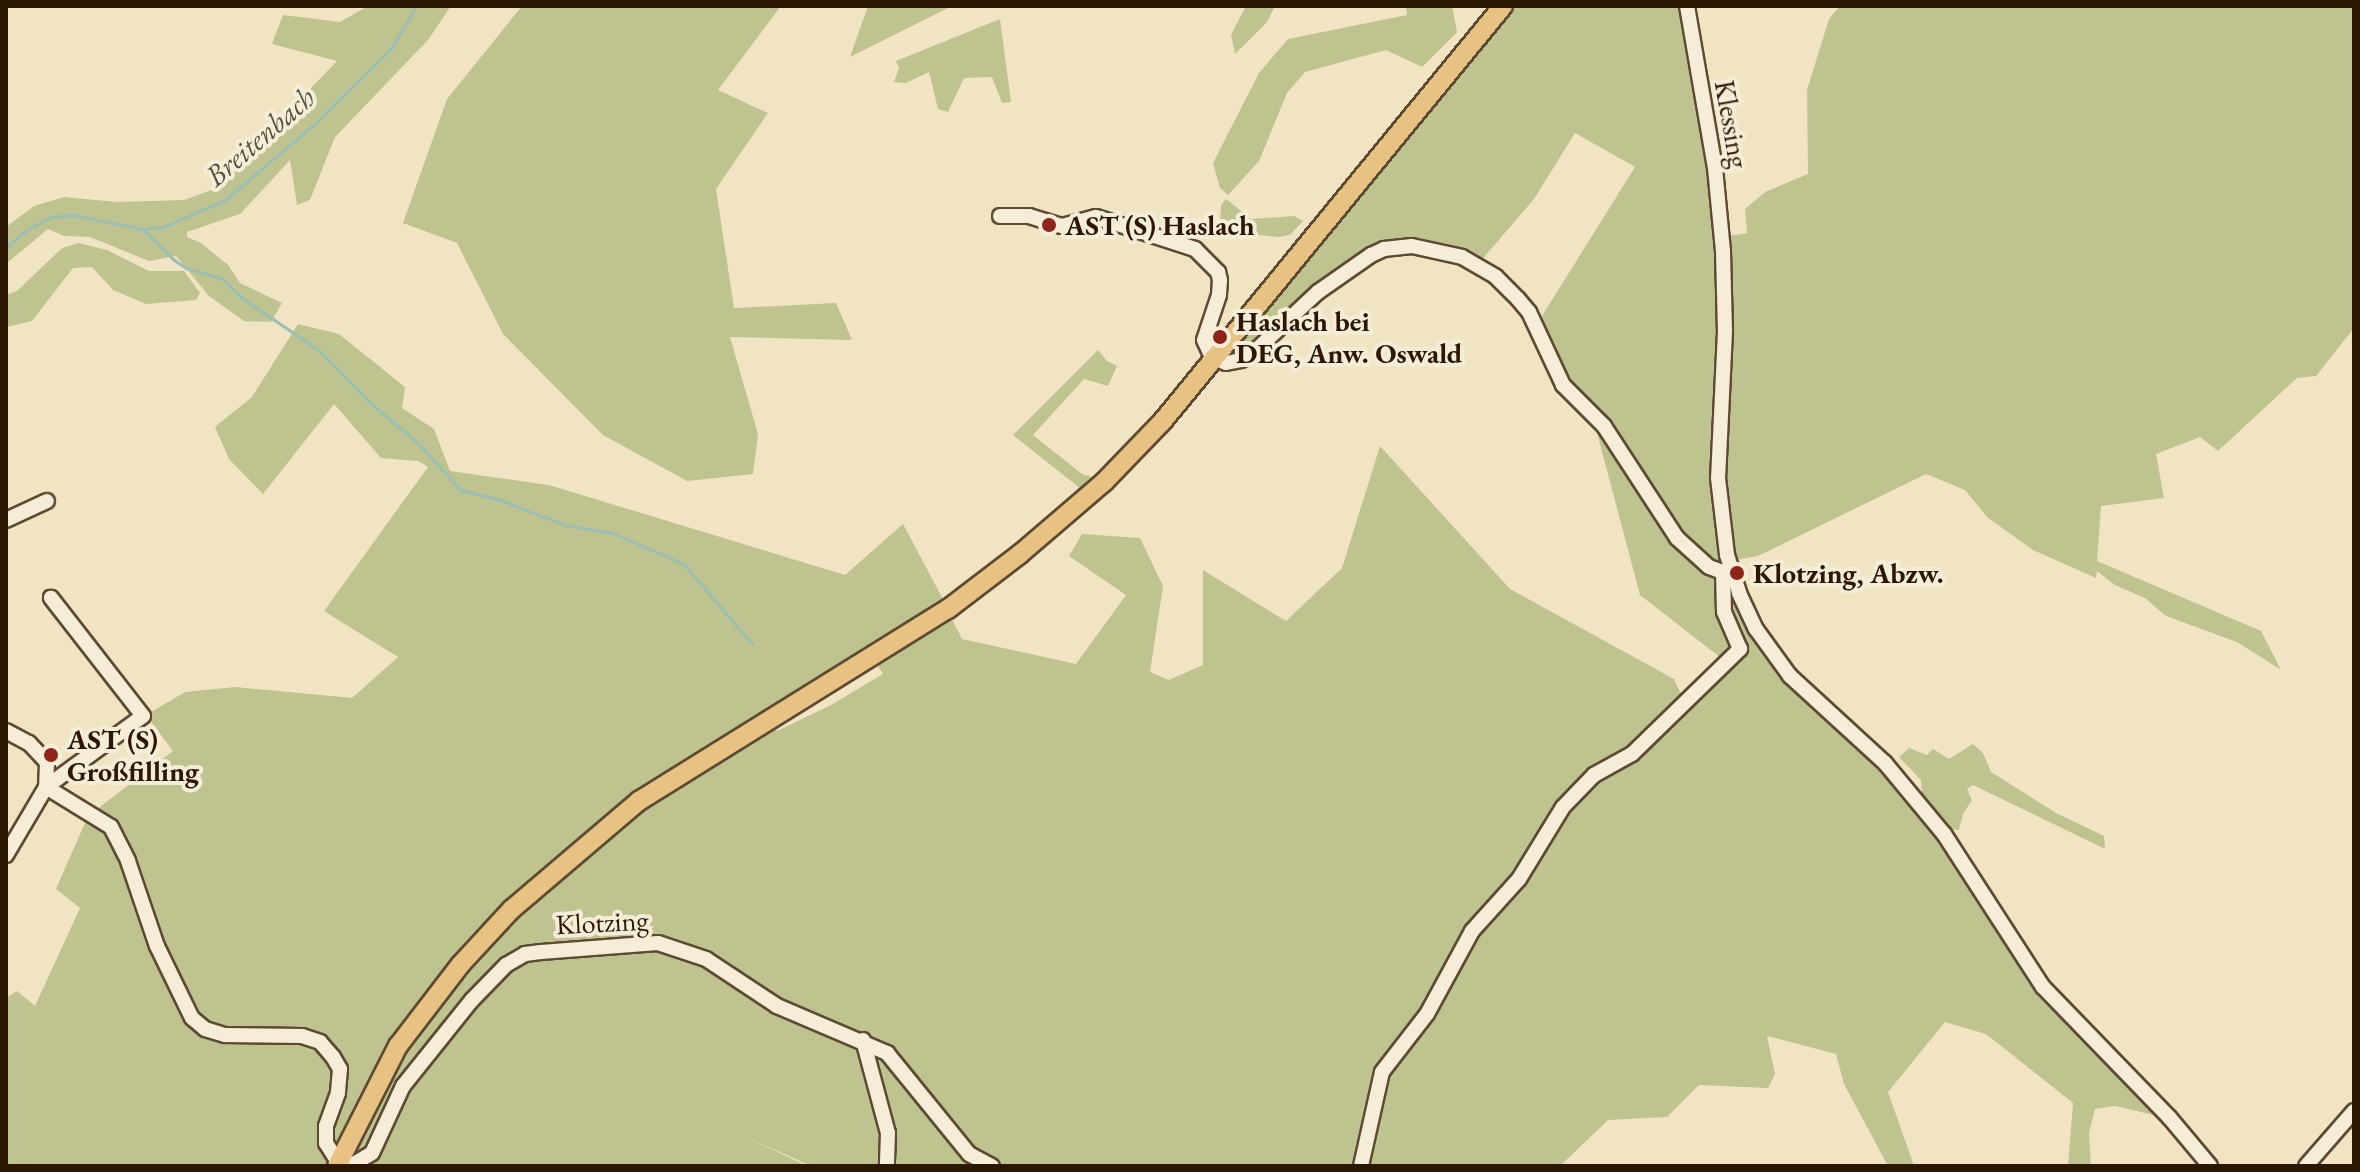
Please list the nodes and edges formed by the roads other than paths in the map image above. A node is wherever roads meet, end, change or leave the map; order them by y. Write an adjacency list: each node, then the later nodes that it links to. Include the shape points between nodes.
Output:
1 (1503, 6): 4 (main road)
2 (1687, 6): 7 (street, Klessing, via 1715,168 1723,251 1718,478)
3 (1000, 216): 4 (street, via 1029,216 1062,226 1096,217 1195,249 1220,280 1204,340)
4 (1212, 357): 7 (street, via 1226,363 1241,360 1338,276 1384,249 1412,246 1462,257 1496,277 1529,312 1563,385 1604,426 1677,538 1709,567); 14 (main road, via 1162,422 1104,482 1020,554 948,609 639,801 512,909 461,964 398,1046)
5 (47, 501): 6 (street)
6 (6, 520)
7 (1726, 570): 17 (street, via 1724,612 1740,649 1632,754 1594,775 1563,807 1519,879 1472,931 1427,1014 1382,1072); 18 (street, via 1774,656 1908,788 1959,854 2043,987)
8 (51, 598): 10 (street, via 143,716)
9 (6, 731): 10 (street, via 29,743 47,762)
10 (46, 787): 11 (street); 14 (street, via 111,827 157,946 192,1018 225,1035 302,1036 320,1042 333,1057 340,1069 326,1143)
11 (6, 855)
12 (863, 1040): 14 (street, Klotzing, via 777,1006 706,959 658,943 525,954 506,965 472,1000 403,1086 372,1153 352,1165); 15 (street, via 888,1133); 16 (street, Klotzing, via 904,1069 969,1154)
13 (2354, 1111): 19 (street)
14 (337, 1164)
15 (887, 1166)
16 (992, 1166)
17 (1361, 1166)
18 (2210, 1166)
19 (2306, 1166)

